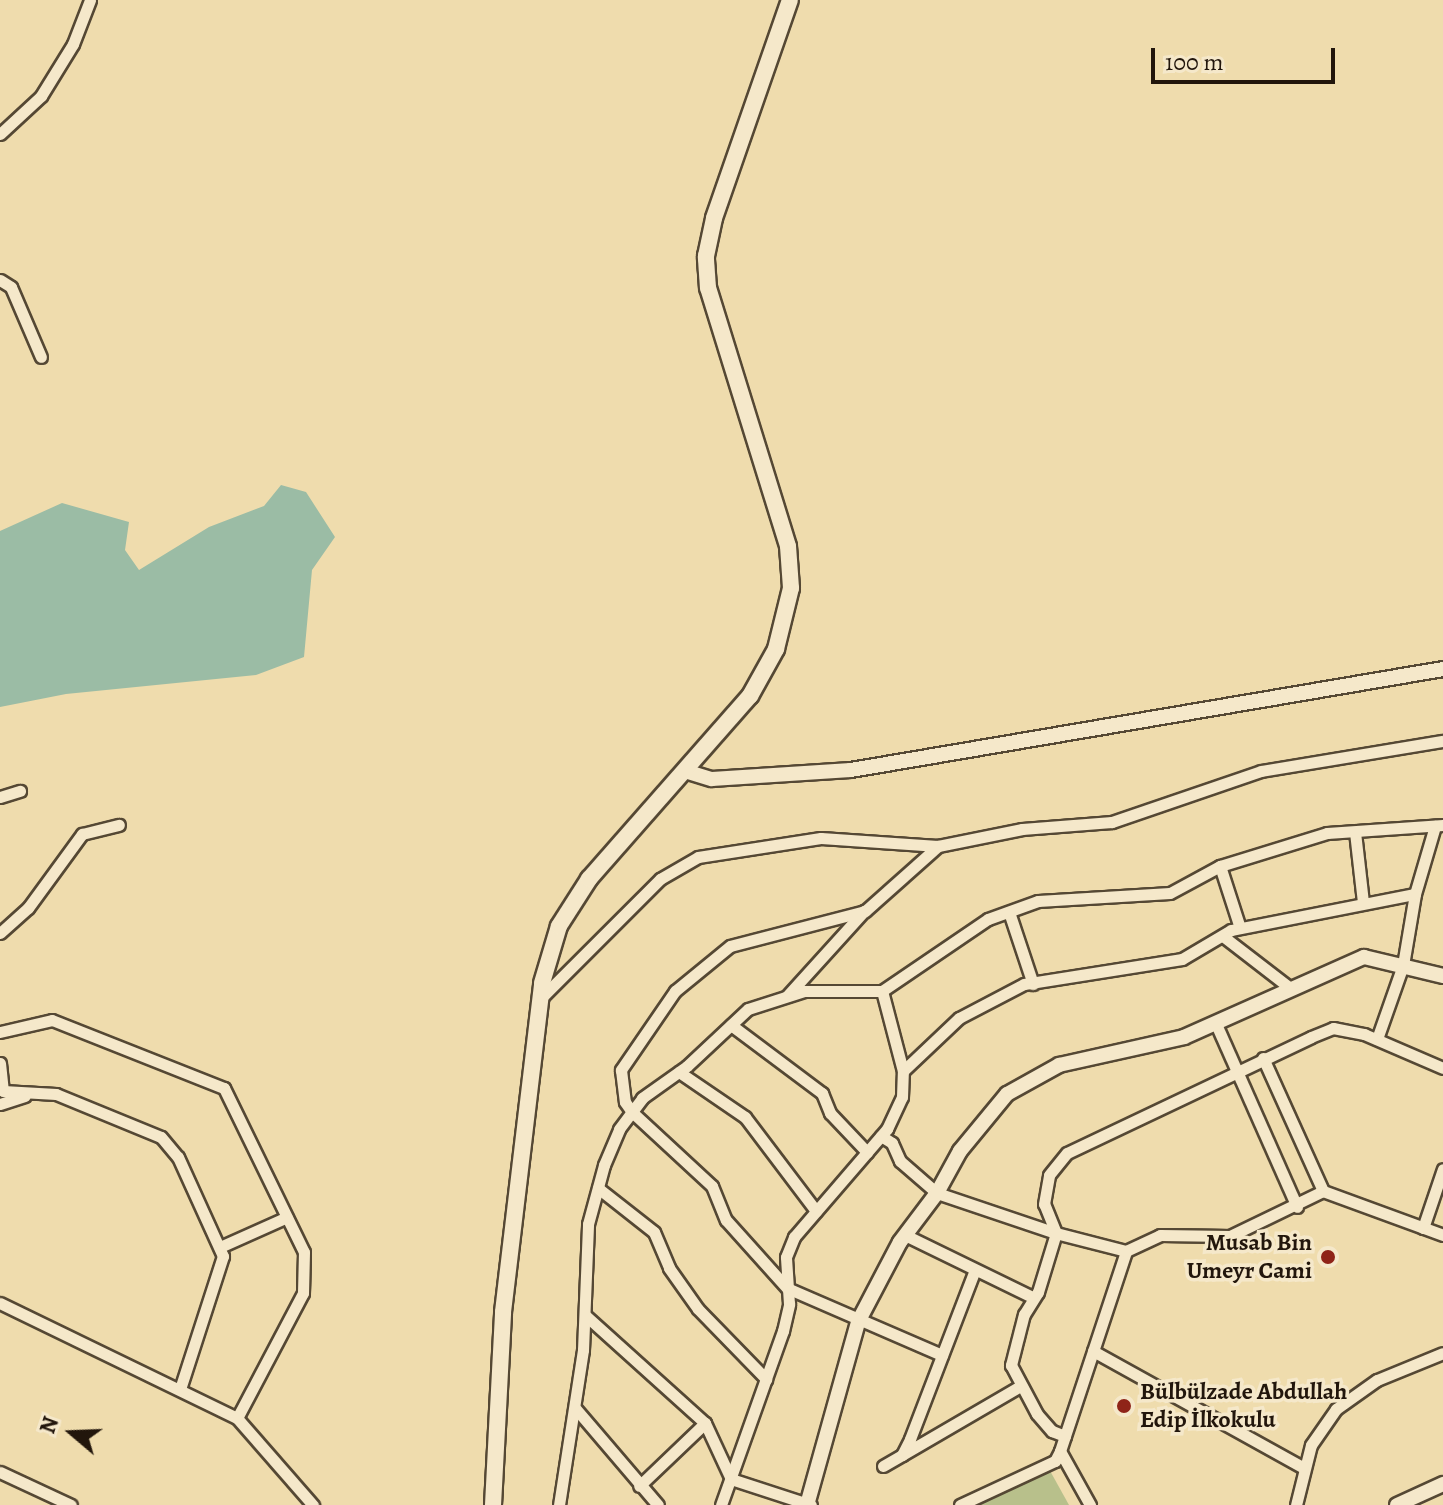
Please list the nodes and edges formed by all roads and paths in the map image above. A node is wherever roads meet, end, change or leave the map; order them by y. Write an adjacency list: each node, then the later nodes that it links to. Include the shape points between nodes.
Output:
1 (90, 0): 3 (street, via 73,44 41,96)
2 (790, 0): 8 (main road, via 714,218 706,256 708,288 788,546 791,588 776,649 750,696)
3 (0, 134)
4 (0, 280): 5 (street, via 11,287)
5 (41, 357)
6 (1443, 669): 8 (street, via 851,770 712,779)
7 (1443, 741): 14 (street, via 1261,771 1112,822 1022,829)
8 (685, 771): 29 (main road, via 589,879 559,926)
9 (20, 791): 10 (street)
10 (0, 797)
11 (119, 825): 21 (street, via 82,834 28,908)
12 (1439, 826): 13 (street); 16 (street)
13 (1355, 832): 15 (street, via 1327,833); 17 (street)
14 (938, 846): 18 (street); 29 (street, via 821,838 685,861)
15 (1220, 866): 19 (street, via 1170,893 1038,901); 20 (street)
16 (1415, 894): 17 (street); 23 (street)
17 (1363, 902): 20 (street)
18 (865, 911): 28 (street); 42 (street, via 730,946 675,991 621,1070 625,1102)
19 (1009, 912): 25 (street); 27 (street, via 922,960)
20 (1240, 928): 22 (street)
21 (0, 933)
22 (1224, 937): 25 (street, via 1182,959); 26 (street)
23 (1403, 965): 24 (street); 26 (street, via 1364,957); 33 (street)
24 (1443, 976)
25 (1033, 984): 38 (street, via 959,1018)
26 (1289, 987): 30 (street)
27 (882, 991): 28 (street, via 804,991); 38 (street)
28 (787, 996): 31 (street, via 748,1009)
29 (540, 999): 84 (main road, via 503,1312)
30 (1216, 1024): 37 (street); 48 (street, via 1184,1037 1059,1065 1007,1094 960,1151)
31 (731, 1025): 39 (street); 44 (street, via 822,1093 830,1113)
32 (0, 1032): 51 (street, via 52,1020 224,1088)
33 (1377, 1039): 34 (street, via 1333,1028); 36 (street)
34 (1263, 1058): 37 (street); 47 (street)
35 (0, 1063): 40 (street, via 3,1091)
36 (1443, 1068)
37 (1236, 1070): 49 (street); 53 (street, via 1067,1153 1049,1175 1044,1204)
38 (903, 1071): 43 (street, via 902,1097)
39 (679, 1072): 42 (street, via 642,1098); 50 (street, via 745,1117)
40 (33, 1093): 41 (street); 56 (street, via 56,1094 161,1137 178,1157)
41 (0, 1104)
42 (632, 1112): 46 (street, via 619,1129); 59 (street, via 712,1186 726,1220)
43 (881, 1136): 44 (street); 48 (street)
44 (867, 1152): 50 (street)
45 (1443, 1169): 52 (street)
46 (598, 1188): 62 (street, via 588,1224); 67 (street, via 654,1232 669,1268 698,1309)
47 (1323, 1191): 49 (street); 52 (street)
48 (937, 1193): 53 (street); 54 (street)
49 (1297, 1207): 57 (street, via 1230,1236 1160,1235)
50 (816, 1211): 59 (street, via 790,1247)
51 (287, 1217): 56 (street); 71 (street, via 304,1252 303,1293)
52 (1423, 1228): 55 (street)
53 (1056, 1233): 57 (street); 60 (street)
54 (905, 1235): 58 (street); 63 (street)
55 (1443, 1235)
56 (220, 1247): 69 (street, via 223,1256 211,1305)
57 (1126, 1251): 64 (street)
58 (974, 1272): 60 (street); 66 (street)
59 (787, 1288): 63 (street); 67 (street, via 783,1331)
60 (1032, 1297): 68 (street, via 1011,1365)
61 (0, 1303): 69 (street)
62 (585, 1315): 70 (street); 72 (street)
63 (858, 1322): 66 (street); 88 (street)
64 (1093, 1351): 73 (street); 77 (street)
65 (1443, 1353): 77 (street, via 1377,1380 1336,1409 1311,1445)
66 (942, 1355): 75 (street)
67 (766, 1379): 79 (street)
68 (1019, 1387): 73 (street, via 1052,1431); 75 (street)
69 (180, 1389): 71 (street)
70 (576, 1409): 81 (street); 85 (street)
71 (237, 1418): 83 (street)
72 (705, 1423): 79 (street); 81 (street)
73 (1065, 1436): 74 (street)
74 (1060, 1451): 89 (street, via 1055,1461); 90 (street)
75 (902, 1455): 76 (street)
76 (883, 1466)
77 (1304, 1468): 91 (street)
78 (0, 1472): 82 (street)
79 (731, 1479): 87 (street); 88 (street)
80 (1443, 1484): 92 (street)
81 (639, 1486): 86 (street)
82 (71, 1505)
83 (313, 1505)
84 (493, 1505)
85 (559, 1505)
86 (658, 1505)
87 (721, 1505)
88 (808, 1505)
89 (960, 1505)
90 (1090, 1505)
91 (1296, 1505)
92 (1397, 1505)

